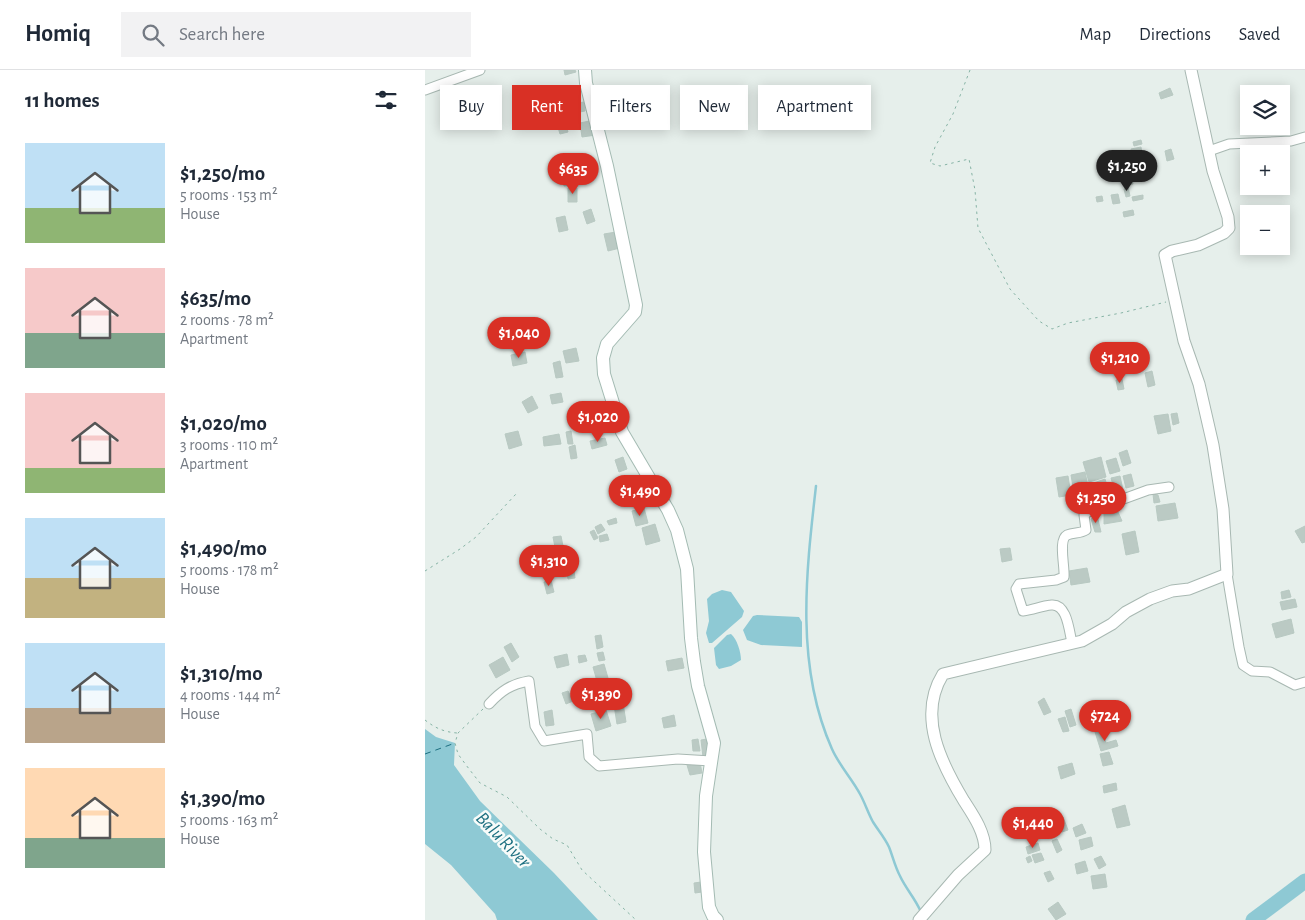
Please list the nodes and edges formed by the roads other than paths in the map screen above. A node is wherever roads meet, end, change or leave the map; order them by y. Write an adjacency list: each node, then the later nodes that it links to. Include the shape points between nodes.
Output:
1 (480, 70): 4 (street)
2 (585, 70): 12 (main road, via 636,305 635,312 607,344 603,358 604,374 621,432 677,530 687,569 698,686 714,743)
3 (1191, 70): 6 (street)
4 (425, 90)
5 (1305, 137): 6 (street, via 1229,144)
6 (1209, 151): 8 (street, via 1229,228 1198,245 1165,255 1184,340 1199,384 1211,436 1223,509)
7 (1169, 487): 9 (street, via 1148,490 1088,512 1085,515 1086,530 1069,534 1062,542 1063,577 1019,584 1016,589 1023,611 1050,605 1063,609)
8 (1227, 574): 9 (street, via 1189,589 1150,599 1090,637); 10 (street, via 1243,665 1252,671 1270,672 1295,685)
9 (1072, 642): 14 (street, via 943,674 931,710 935,743 976,819 985,840 985,850 964,868)
10 (1305, 682)
11 (489, 704): 12 (street, via 514,684 529,682 535,726 544,741 587,734 589,757 599,766 678,759)
12 (711, 761): 13 (main road, via 704,852 709,907)
13 (717, 920)
14 (919, 920)

